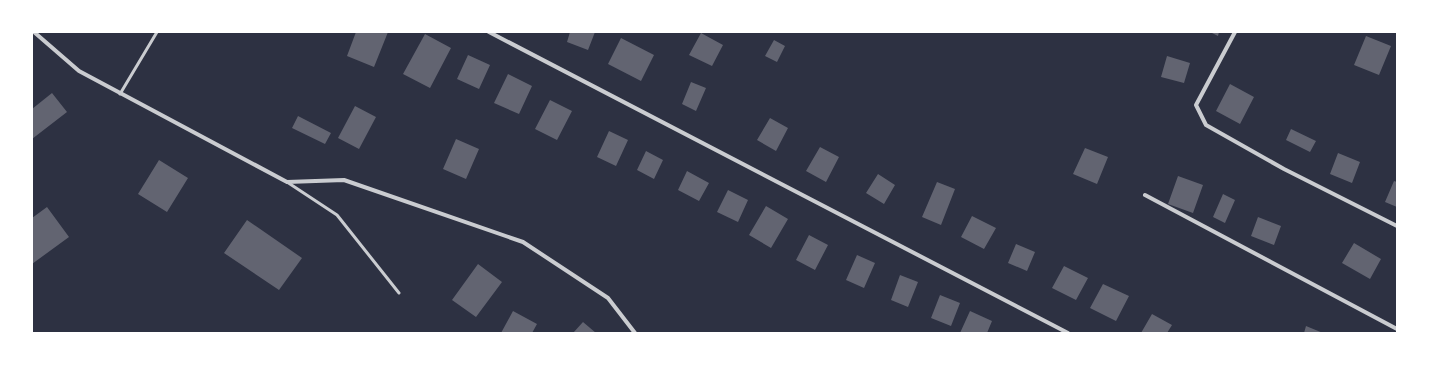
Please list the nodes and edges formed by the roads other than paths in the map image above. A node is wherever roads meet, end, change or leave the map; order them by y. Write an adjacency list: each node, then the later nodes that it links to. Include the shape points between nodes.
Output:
1 (34, 32): 5 (street, via 79,71)
2 (157, 32): 5 (lane)
3 (489, 32): 12 (street)
4 (1235, 32): 8 (street, via 1196,105 1206,125 1284,169)
5 (120, 94): 6 (street)
6 (287, 182): 9 (lane, via 337,215); 11 (street, via 344,180 523,242 608,298)
7 (1145, 195): 10 (street)
8 (1397, 226)
9 (399, 292)
10 (1397, 329)
11 (635, 333)
12 (1068, 333)

